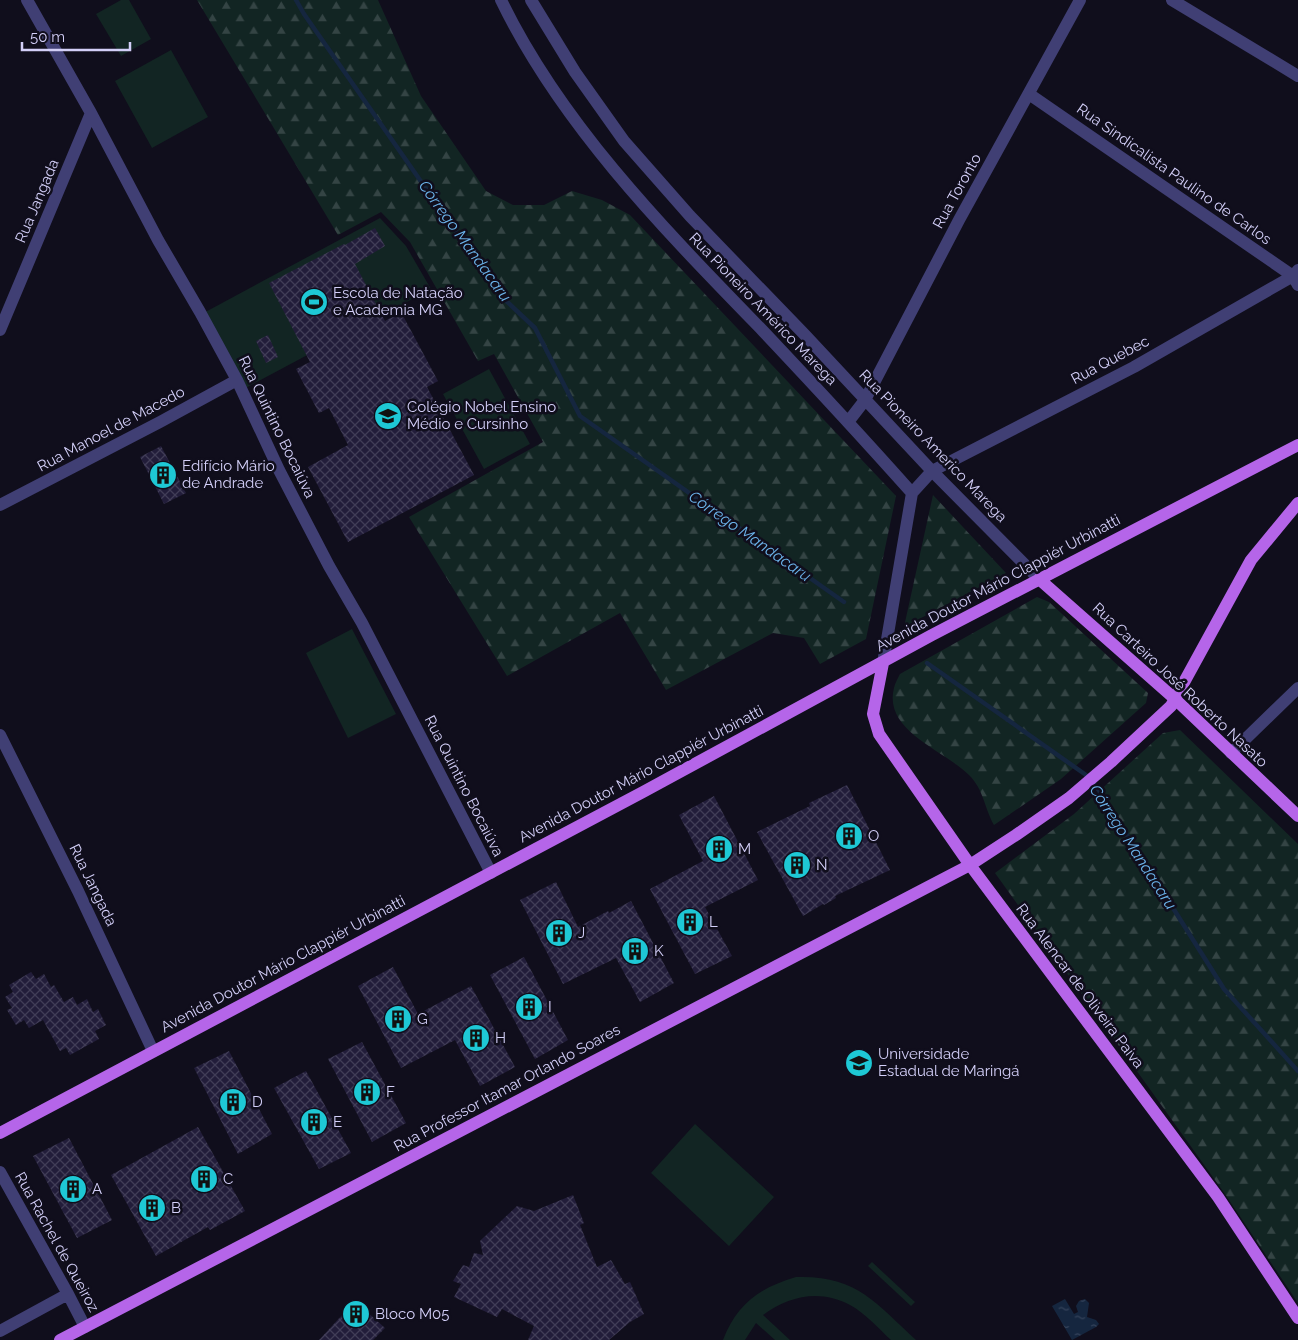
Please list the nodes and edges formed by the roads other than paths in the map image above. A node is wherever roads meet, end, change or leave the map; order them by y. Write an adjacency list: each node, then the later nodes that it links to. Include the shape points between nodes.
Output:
1 (27, 0): 8 (street, Rua Quintino Bocaiúva)
2 (501, 0): 14 (street, Rua Pioneiro Américo Marega, via 546,79 605,159 670,235)
3 (530, 0): 11 (street, Rua Pioneiro Américo Marega, via 624,141 690,216)
4 (1080, 0): 7 (street, Rua Toronto)
5 (1172, 0): 6 (street)
6 (1298, 76)
7 (1029, 94): 9 (street, Rua Sindicalista Paulino de Carlos); 13 (street, Rua Toronto)
8 (91, 113): 10 (street, Rua Jangada); 12 (street, Rua Quintino Bocaiúva)
9 (1296, 277): 16 (street, Rua Quebec, via 1134,367)
10 (0, 330)
11 (805, 335): 13 (street, Rua Pioneiro Americo Marega)
12 (237, 380): 19 (street, Rua Manoel de Macedo); 28 (street, Rua Quintino Bocaiúva, via 279,470)
13 (865, 400): 14 (street, Rua Toronto); 16 (street, Rua Pioneiro Americo Marega)
14 (848, 422): 17 (street, Rua Pioneiro Américo Marega)
15 (1298, 445): 20 (main road, Avenida Doutor Mário Clappiér Urbinatti)
16 (932, 471): 17 (street, Rua Quebec); 20 (street, Rua Pioneiro Americo Marega)
17 (912, 492): 21 (street)
18 (1298, 502): 23 (main road, via 1251,560)
19 (0, 506)
20 (1039, 579): 21 (main road, Avenida Doutor Mário Clappiér Urbinatti); 23 (main road, Rua Carteiro José Roberto Nasato)
21 (883, 663): 27 (main road, Rua Alencar de Oliveira Paiva, via 872,714 879,734); 28 (main road, Avenida Doutor Mário Clappiér Urbinatti)
22 (1298, 688): 25 (street)
23 (1175, 699): 25 (main road, Rua Carteiro José Roberto Nasato); 27 (main road, via 1112,762 1069,798)
24 (0, 735): 29 (street, Rua Jangada)
25 (1231, 753): 26 (main road, Rua Carteiro José Roberto Nasato)
26 (1298, 816)
27 (970, 865): 33 (main road, Rua Alencar de Oliveira Paiva, via 1218,1197); 34 (main road, Rua Professor Itamar Orlando Soares)
28 (491, 873): 29 (main road, Avenida Doutor Mário Clappiér Urbinatti)
29 (153, 1051): 30 (main road, Avenida Doutor Mário Clappiér Urbinatti)
30 (0, 1133)
31 (0, 1172): 32 (street, Rua Rachel de Queiroz)
32 (68, 1294): 34 (street, Rua Rachel de Queiroz); 35 (street)
33 (1298, 1318)
34 (85, 1328): 36 (main road, Rua Professor Itamar Orlando Soares)
35 (0, 1330)
36 (60, 1340)

